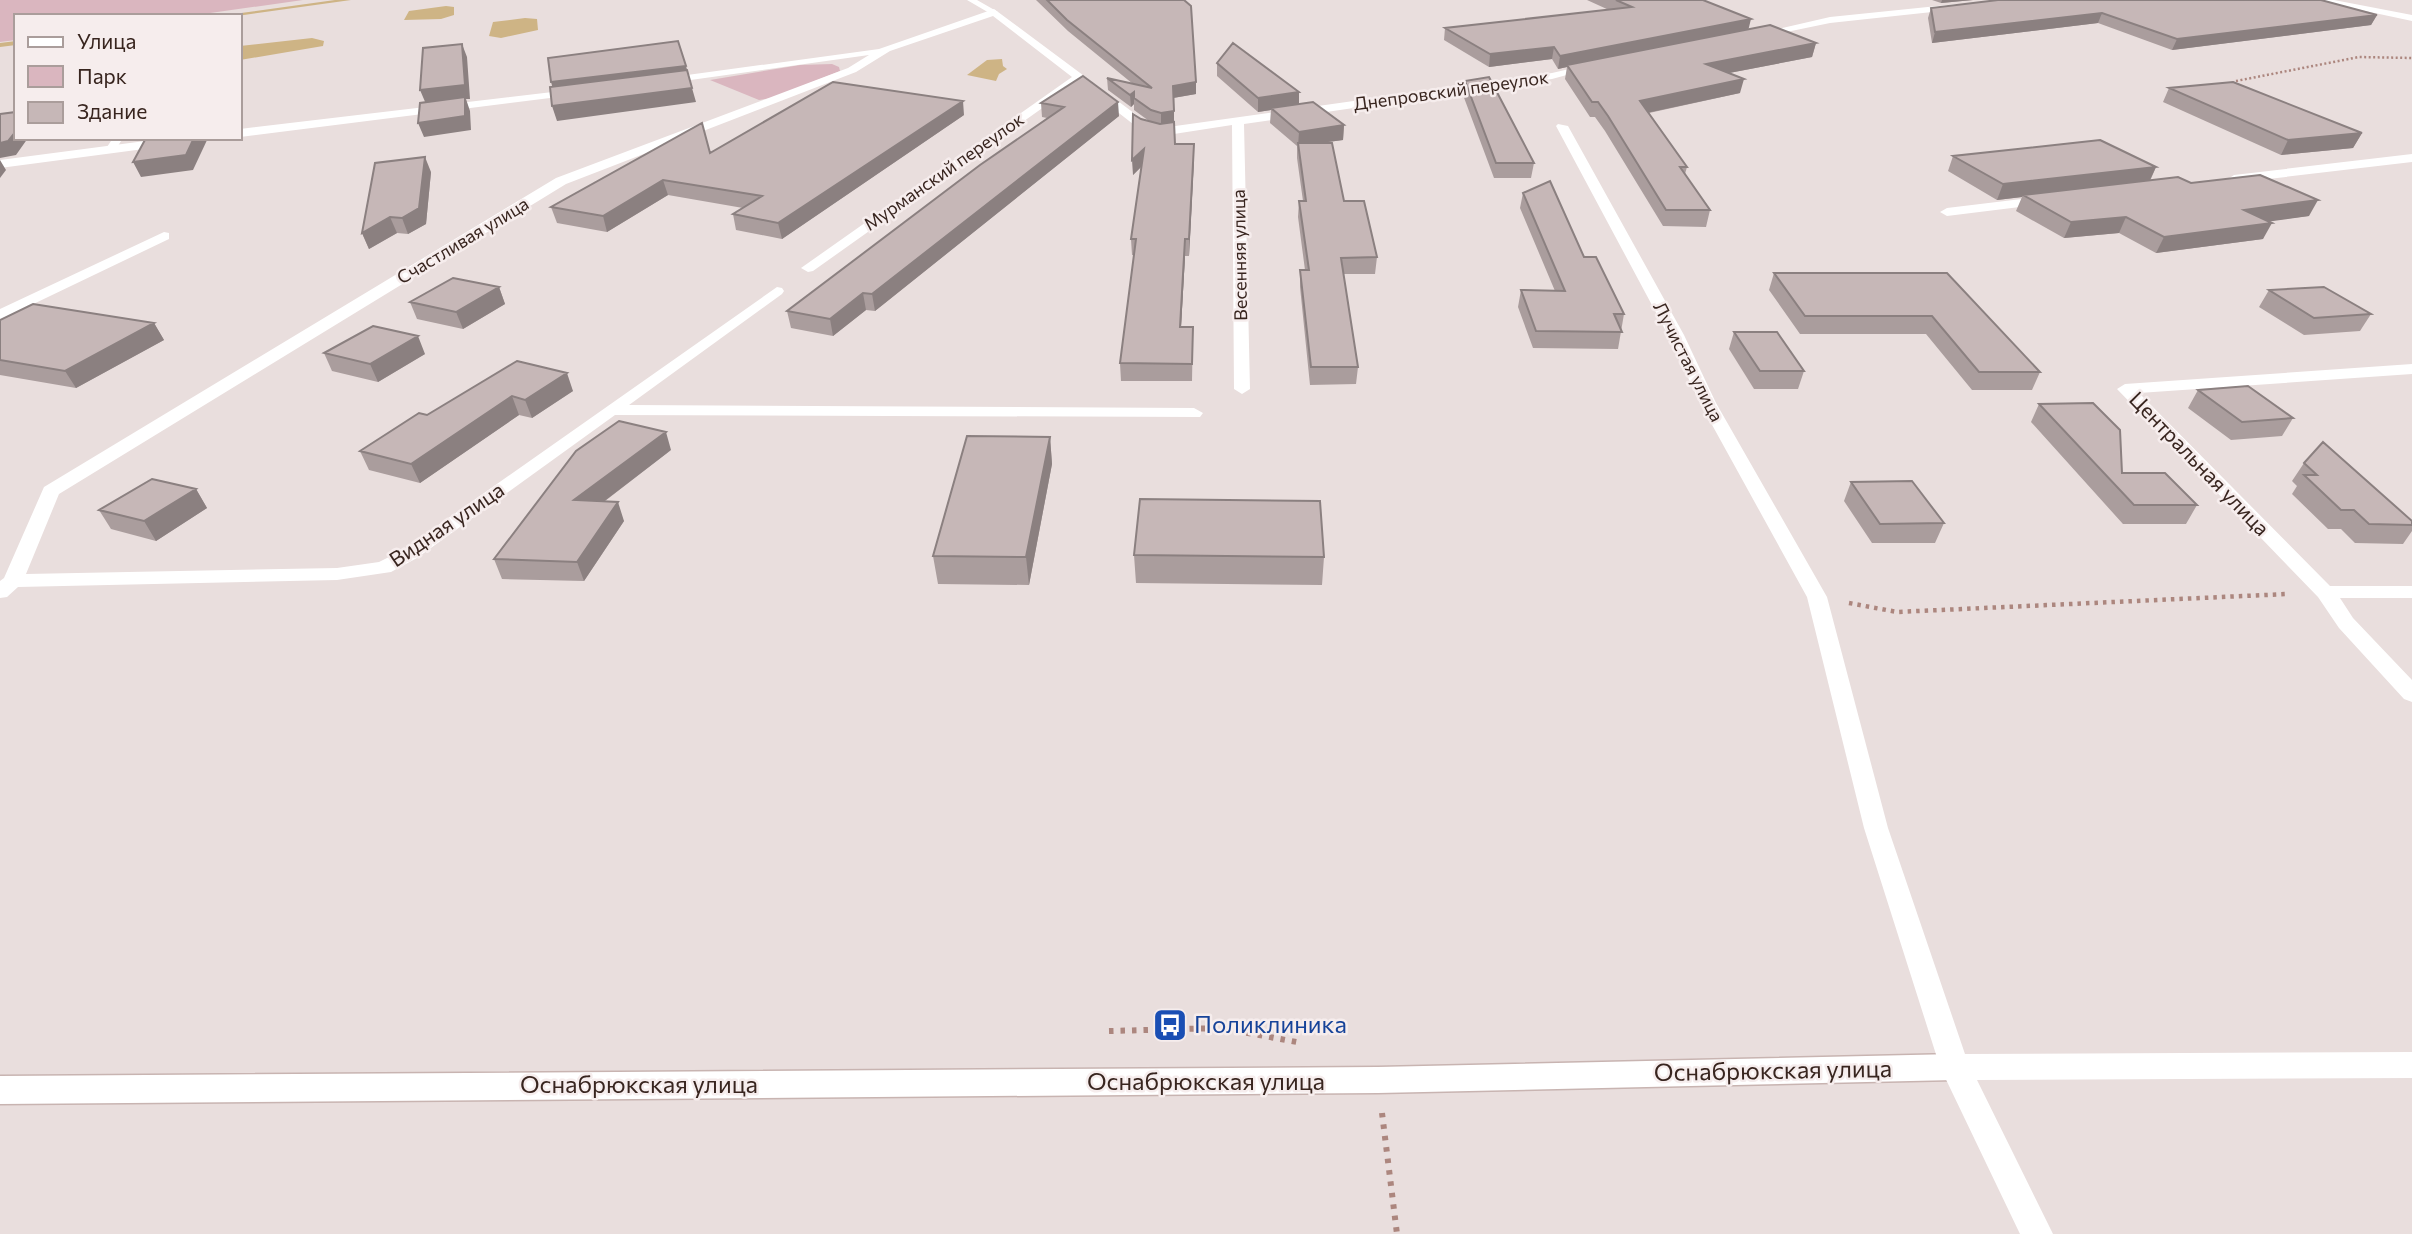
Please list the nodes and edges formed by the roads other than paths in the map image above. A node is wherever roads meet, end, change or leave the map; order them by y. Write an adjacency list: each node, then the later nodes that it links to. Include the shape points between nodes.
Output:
1 (971, 0): 4 (lane)
2 (2319, 0): 5 (street)
3 (1974, 5): 6 (street, via 1830,20)
4 (999, 6): 7 (street, Счастливая улица); 9 (street, Днепровский переулок)
5 (2412, 18)
6 (1740, 39)
7 (886, 49): 10 (street); 32 (street, Счастливая улица, via 852,70 561,181 51,491)
8 (1603, 65): 12 (street, Днепровский переулок)
9 (1080, 76): 12 (street, Днепровский переулок, via 1146,128 1161,132); 24 (street, Мурманский переулок)
10 (654, 82)
11 (586, 91): 14 (street)
12 (1238, 121): 28 (street, Весенняя улица)
13 (1562, 126): 37 (street, Лучистая улица, via 1817,597 1876,828)
14 (242, 133)
15 (117, 140): 17 (lane)
16 (182, 140): 17 (street)
17 (110, 150): 19 (street)
18 (2412, 158): 20 (street)
19 (0, 164)
20 (2221, 180)
21 (2056, 199): 22 (street)
22 (1947, 212)
23 (164, 236): 26 (street)
24 (808, 268)
25 (777, 291): 29 (street, Видная улица)
26 (0, 315)
27 (2412, 369): 33 (street, Центральная улица, via 2125,389)
28 (1242, 389)
29 (611, 410): 30 (street); 32 (street, Видная улица, via 384,568 337,574)
30 (1194, 413)
31 (0, 559): 32 (street, Видная улица)
32 (11, 579)
33 (2325, 592): 34 (street); 35 (street, via 2346,623)
34 (2412, 592)
35 (2412, 694)
36 (2412, 1065): 37 (street, Оснабрюкская улица)
37 (1955, 1067): 38 (street, Оснабрюкская улица, via 1378,1080); 39 (street, Лучистая улица)
38 (0, 1090)
39 (2038, 1234)

